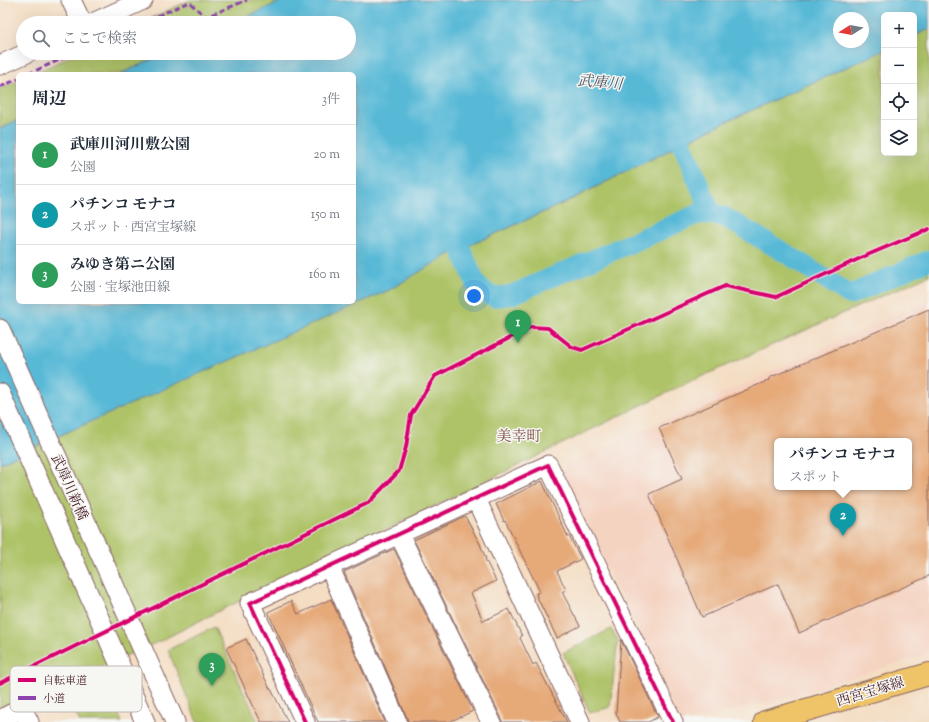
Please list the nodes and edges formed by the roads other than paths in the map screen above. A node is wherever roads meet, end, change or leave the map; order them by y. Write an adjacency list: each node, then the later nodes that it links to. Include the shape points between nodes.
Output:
1 (71, 0): 3 (street)
2 (144, 0): 4 (street)
3 (79, 16)
4 (109, 16)
5 (16, 58): 6 (street)
6 (0, 65)
7 (0, 329): 20 (street, 武庫川新橋)
8 (0, 393): 12 (street, 武庫川新橋)
9 (476, 498): 10 (street); 24 (street); 25 (street, via 548,465)
10 (400, 534): 11 (street); 23 (street)
11 (329, 566): 21 (street, via 250,603); 22 (street)
12 (122, 666)
13 (929, 674): 26 (main road, 西宮宝塚線)
14 (15, 712): 17 (street)
15 (24, 712): 18 (street)
16 (142, 712): 19 (street, 武庫川新橋)
17 (0, 720)
18 (29, 722)
19 (146, 722)
20 (175, 722)
21 (305, 722)
22 (397, 722)
23 (491, 722)
24 (580, 722)
25 (673, 722)
26 (765, 722)

